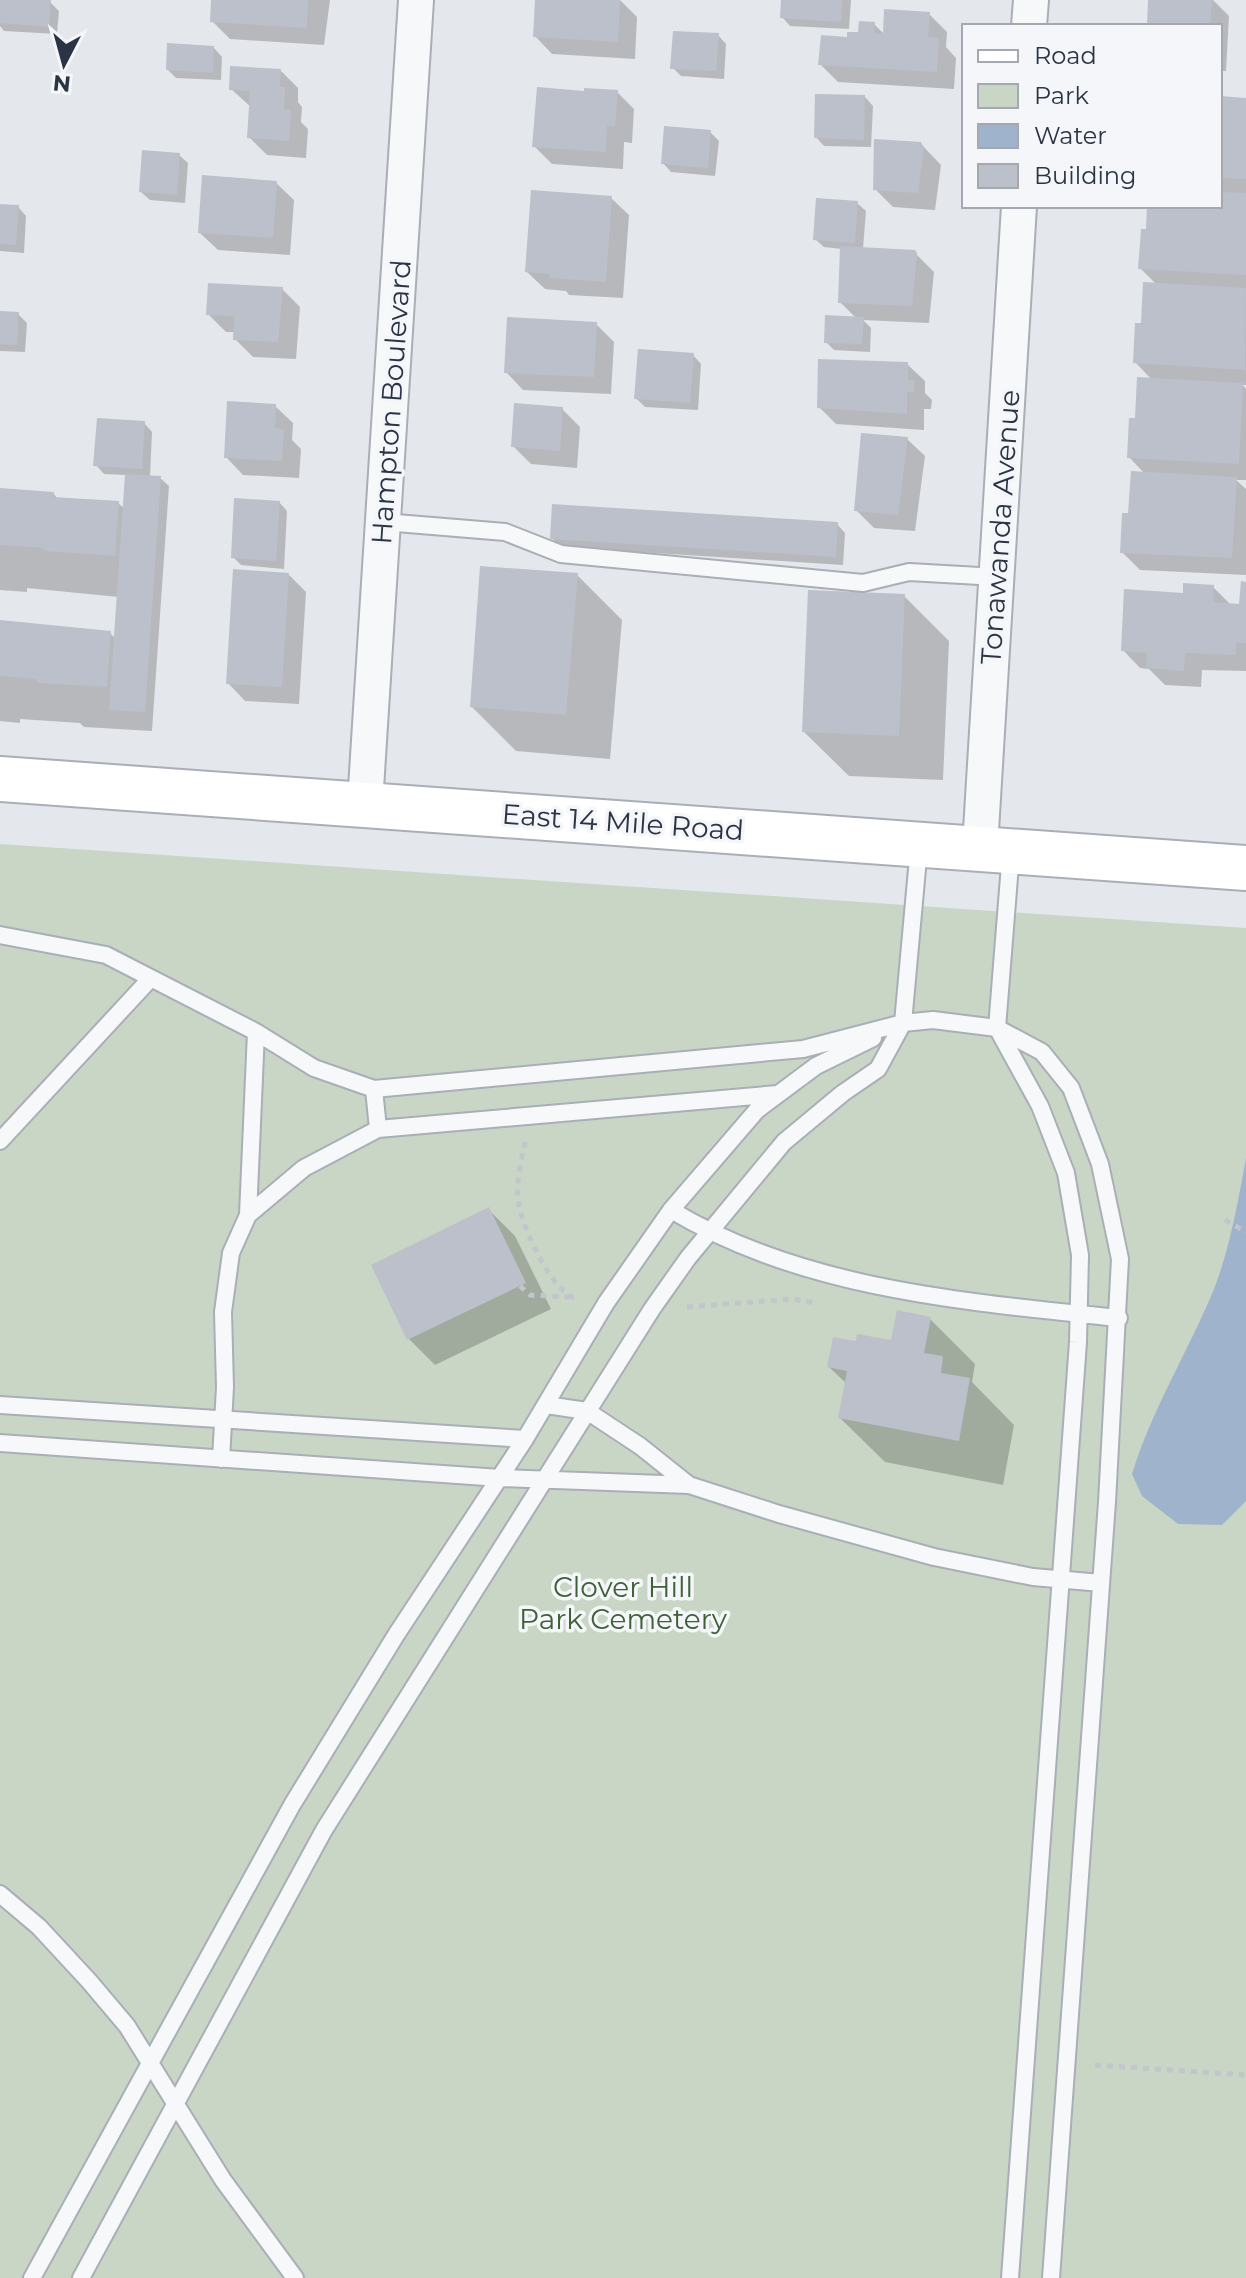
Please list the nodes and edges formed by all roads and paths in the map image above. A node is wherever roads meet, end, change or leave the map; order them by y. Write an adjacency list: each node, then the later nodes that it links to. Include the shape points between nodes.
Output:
1 (416, 0): 5 (street, Hampton Boulevard)
2 (1031, 0): 3 (street)
3 (1029, 24)
4 (1019, 208): 6 (street, Tonawanda Avenue)
5 (384, 522): 6 (lane, via 505,532 561,554 847,582 909,572); 8 (street, Hampton Boulevard)
6 (997, 577): 10 (street, Tonawanda Avenue)
7 (0, 779): 8 (main road, East 14 Mile Road)
8 (365, 804): 9 (main road, East 14 Mile Road)
9 (920, 843): 10 (main road, East 14 Mile Road); 14 (lane)
10 (995, 848): 11 (main road, East 14 Mile Road); 15 (lane)
11 (1246, 868)
12 (0, 935): 13 (lane, via 106,955)
13 (151, 978): 16 (lane); 20 (lane)
14 (903, 1023): 15 (lane, via 933,1020); 17 (lane, via 803,1049); 18 (lane, via 816,1066); 24 (lane, via 878,1069 784,1142)
15 (997, 1028): 28 (lane, via 1040,1106 1066,1173 1080,1255); 29 (lane, via 1042,1052 1071,1088 1100,1164 1120,1259)
16 (256, 1032): 17 (lane, via 314,1068); 22 (lane)
17 (374, 1089): 19 (lane)
18 (779, 1094): 19 (lane); 21 (lane, via 757,1110)
19 (378, 1129): 22 (lane, via 304,1168)
20 (0, 1141)
21 (671, 1210): 24 (lane); 31 (lane, via 606,1303)
22 (248, 1215): 33 (lane, via 231,1253 223,1312)
23 (1225, 1220): 25 (path)
24 (709, 1232): 28 (lane, via 748,1250 853,1279 934,1296); 32 (lane)
25 (1246, 1232)
26 (520, 1286): 27 (path, via 530,1295)
27 (570, 1297)
28 (1080, 1314): 29 (lane); 40 (lane)
29 (1119, 1318): 41 (lane)
30 (0, 1405): 33 (lane)
31 (546, 1405): 32 (lane); 34 (lane)
32 (587, 1411): 38 (lane); 39 (lane)
33 (223, 1418): 34 (lane); 36 (lane)
34 (525, 1439): 37 (lane)
35 (0, 1443): 36 (lane)
36 (221, 1459): 37 (lane)
37 (500, 1478): 38 (lane); 43 (lane, via 292,1805)
38 (544, 1480): 39 (lane); 46 (lane, via 324,1830)
39 (689, 1485): 40 (lane, via 934,1557)
40 (1060, 1579): 41 (lane); 50 (lane)
41 (1101, 1583): 44 (lane)
42 (0, 1894): 43 (lane, via 89,1981)
43 (150, 2063): 46 (lane); 47 (lane)
44 (1066, 2063): 45 (path); 51 (lane)
45 (1246, 2075)
46 (175, 2104): 48 (lane); 49 (lane)
47 (32, 2278)
48 (81, 2278)
49 (295, 2278)
50 (1010, 2278)
51 (1051, 2278)

